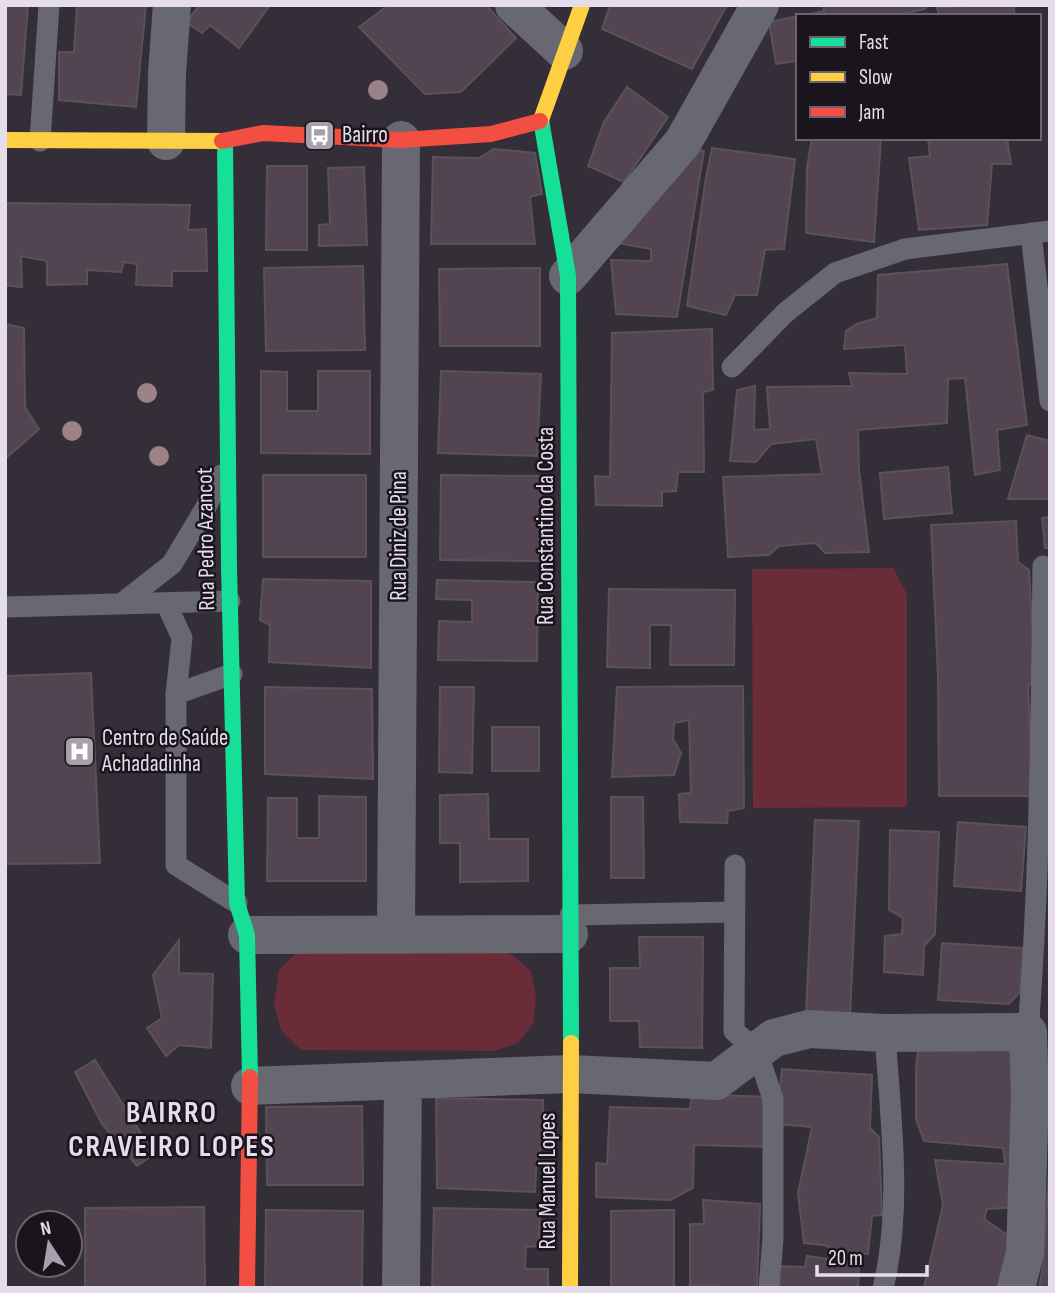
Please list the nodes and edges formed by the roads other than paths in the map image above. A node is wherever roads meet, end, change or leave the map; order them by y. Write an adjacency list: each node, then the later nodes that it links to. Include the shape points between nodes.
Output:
1 (49, 5): 10 (lane)
2 (172, 5): 11 (street)
3 (514, 5): 6 (street)
4 (582, 5): 6 (street)
5 (760, 5): 14 (street, via 683,142)
6 (564, 51): 7 (street)
7 (540, 121): 8 (street, via 491,134); 14 (street, Rua Constantino da Costa)
8 (401, 140): 12 (street, via 263,133); 29 (street, Rua Diniz de Pina)
9 (5, 141): 10 (street)
10 (40, 141): 11 (street)
11 (166, 141): 12 (street)
12 (225, 141): 17 (street, Rua Pedro Azancot)
13 (1040, 232): 15 (lane, via 905,249 835,273 785,313); 16 (lane)
14 (568, 276): 28 (street, Rua Constantino da Costa)
15 (732, 367)
16 (1050, 401)
17 (228, 461): 19 (street, Rua Pedro Azancot); 21 (lane, via 172,564)
18 (1043, 566): 30 (lane)
19 (230, 601): 20 (lane); 23 (street, Rua Pedro Azancot)
20 (166, 603): 21 (lane); 24 (lane, via 182,638)
21 (121, 604): 22 (lane)
22 (5, 607)
23 (232, 674): 24 (lane); 27 (street, Rua Pedro Azancot)
24 (176, 694): 27 (lane, via 176,865)
25 (735, 864): 26 (lane)
26 (734, 912): 28 (lane); 32 (lane, via 734,1031)
27 (242, 919): 29 (street); 35 (street, Rua Pedro Azancot)
28 (569, 924): 29 (street); 33 (street, Rua Constantino da Costa)
29 (396, 933)
30 (1028, 1031): 31 (street); 41 (street, via 1026,1253)
31 (885, 1033): 32 (street, via 809,1029 774,1038); 40 (lane, via 894,1217)
32 (757, 1051): 33 (street, via 716,1081); 39 (lane, via 773,1099)
33 (571, 1074): 34 (street); 38 (street, Rua Manuel Lopes)
34 (403, 1080): 35 (street); 37 (street)
35 (250, 1086): 36 (street, Rua Pedro Azancot)
36 (247, 1288)
37 (401, 1288)
38 (570, 1288)
39 (769, 1288)
40 (883, 1288)
41 (1016, 1288)

